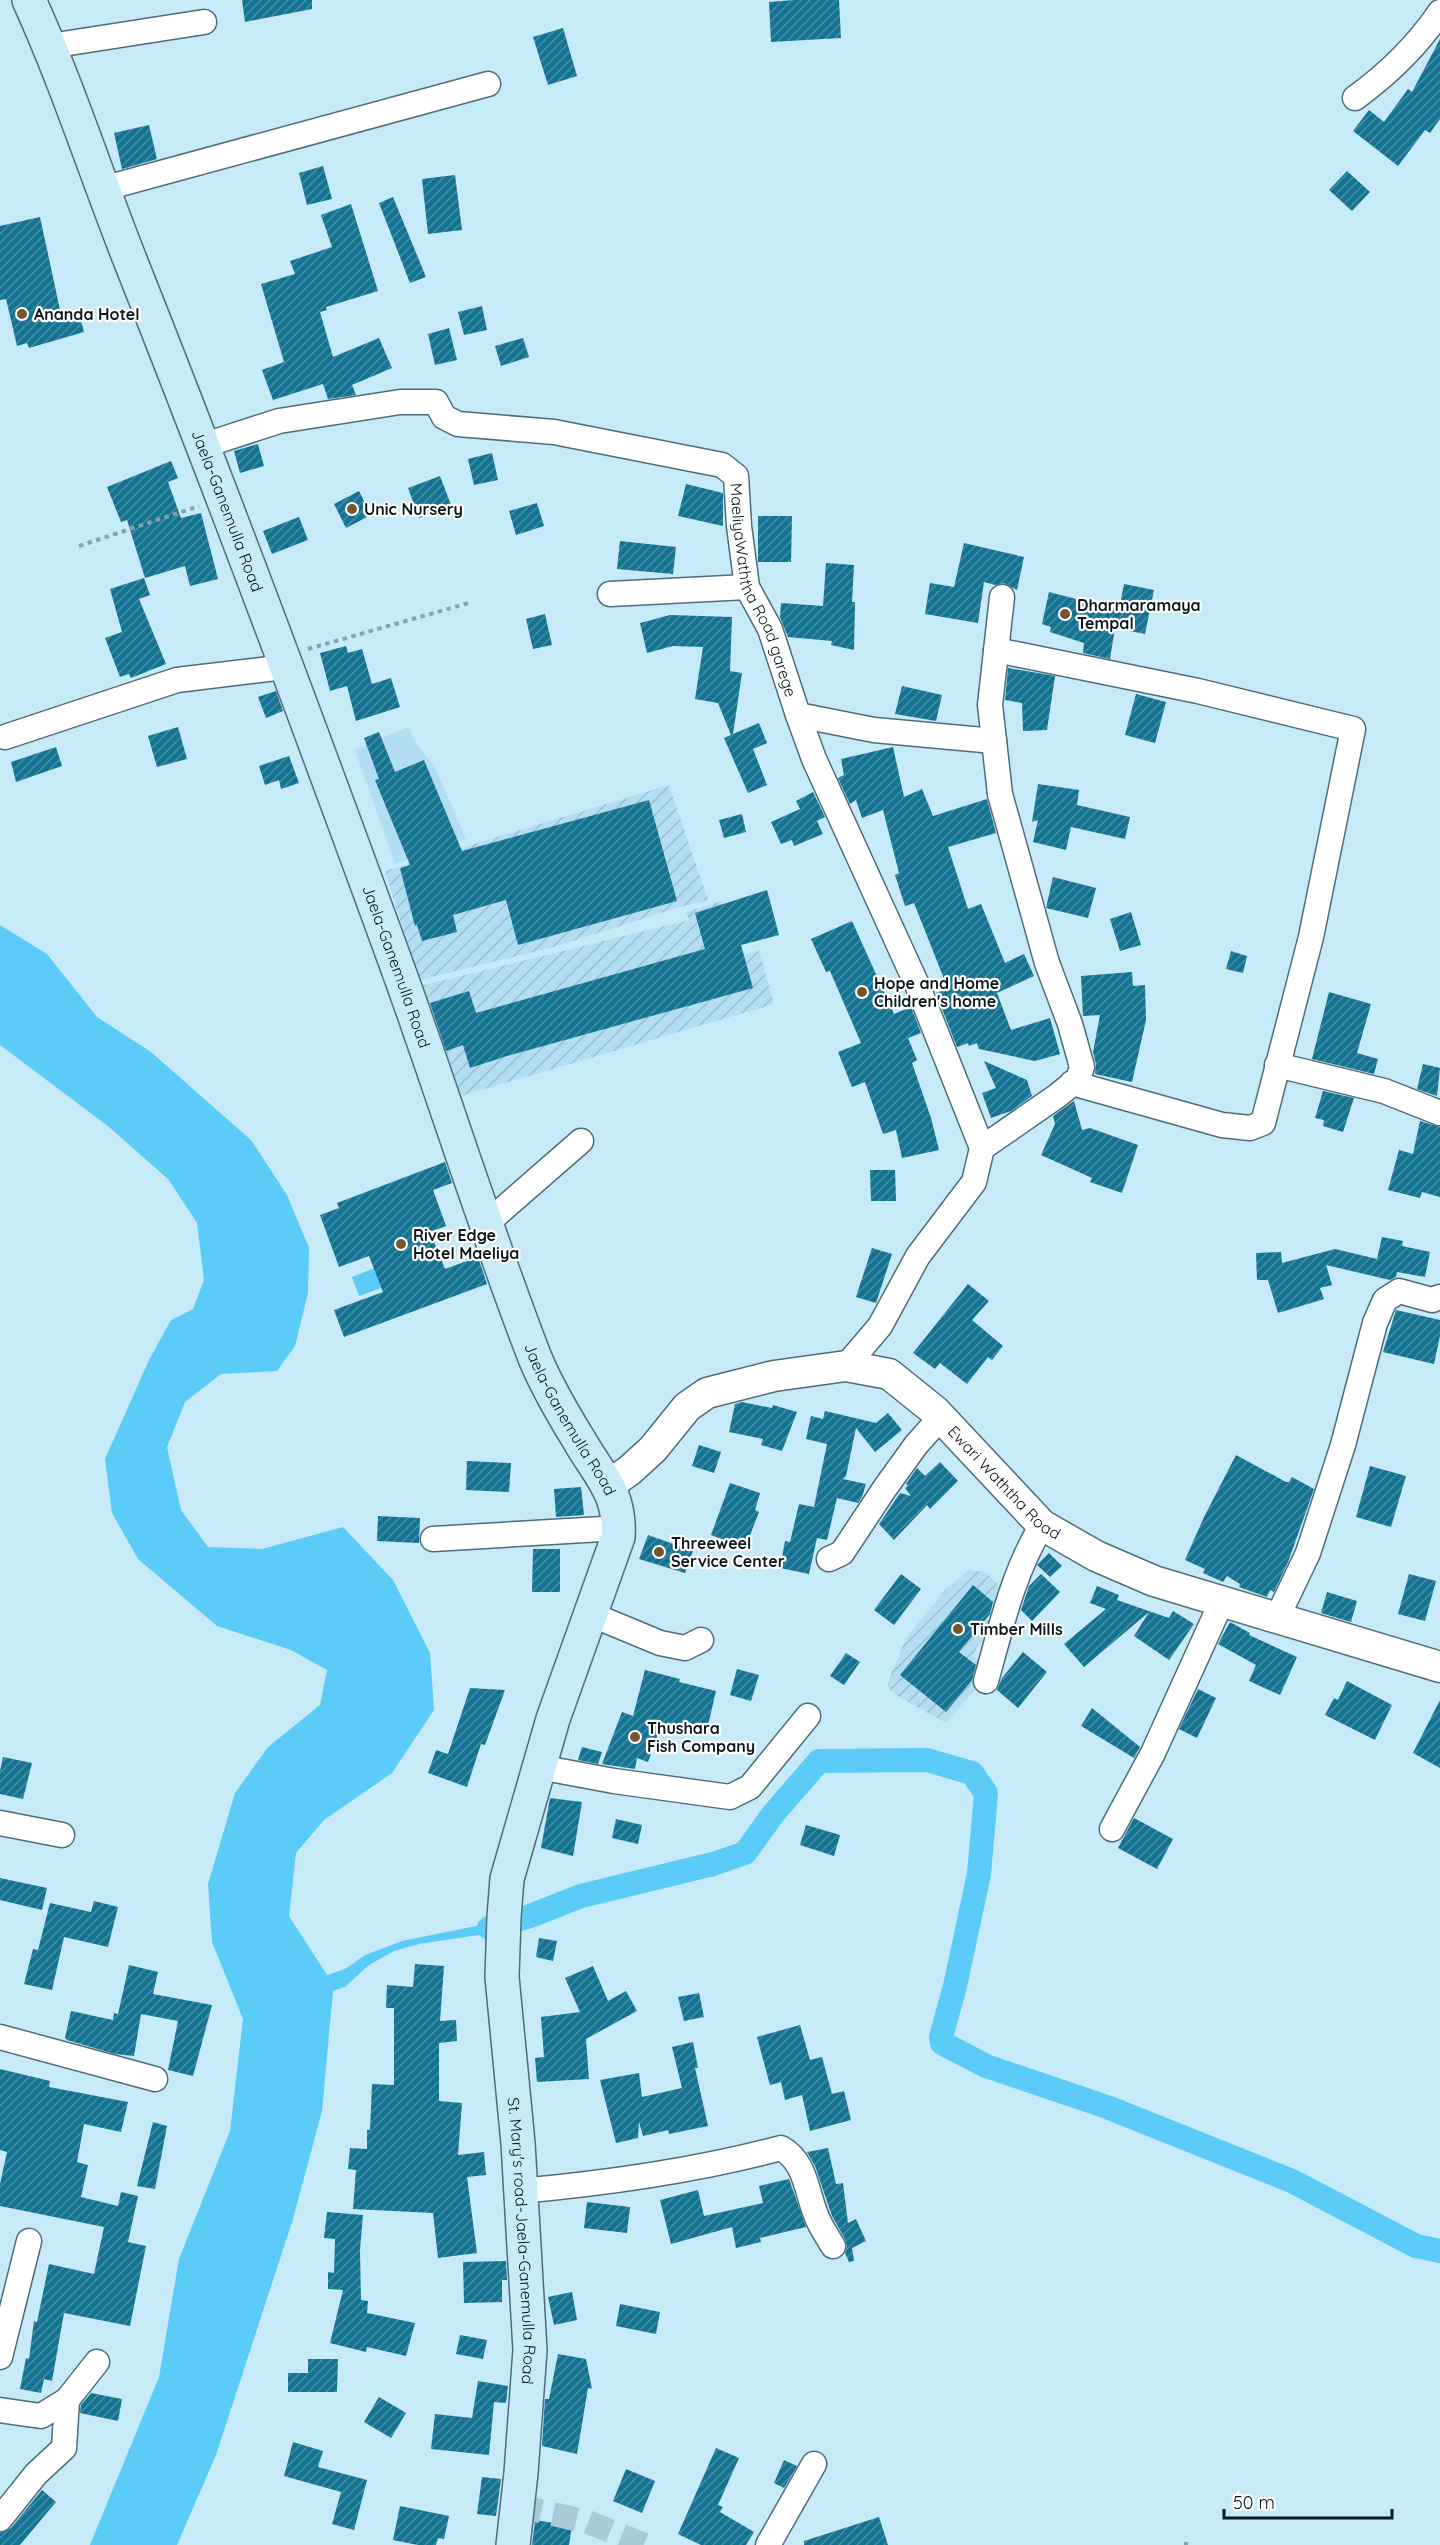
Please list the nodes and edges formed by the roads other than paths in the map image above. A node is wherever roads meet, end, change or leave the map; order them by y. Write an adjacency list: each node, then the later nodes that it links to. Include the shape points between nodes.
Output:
1 (29, 0): 4 (main road, Jaela-Ganemulla Road)
2 (1439, 16): 6 (street, via 1383,78)
3 (204, 22): 4 (street)
4 (50, 46): 7 (main road, Jaela-Ganemulla Road)
5 (488, 84): 7 (street)
6 (1354, 98)
7 (102, 189): 8 (main road, Jaela-Ganemulla Road)
8 (202, 446): 9 (street, MaeliyaWaththa Road garege, via 279,421 400,402 436,402 444,417 458,424 554,432 722,465 736,476); 13 (main road, Jaela-Ganemulla Road)
9 (747, 587): 10 (street); 14 (street, MaeliyaWaththa Road garege, via 770,629)
10 (610, 594)
11 (1002, 597): 12 (street)
12 (996, 650): 16 (street, via 990,705); 17 (street, via 1198,691 1353,729 1311,937)
13 (283, 662): 15 (street, via 177,680); 22 (main road, Jaela-Ganemulla Road, via 403,982)
14 (798, 715): 16 (street, via 874,730); 21 (street, MaeliyaWaththa Road garege, via 814,759 918,987)
15 (5, 737)
16 (994, 741): 18 (street, via 1000,794 1025,887 1082,1067)
17 (1277, 1065): 18 (street, via 1263,1123 1250,1128 1222,1125); 19 (street, via 1384,1091)
18 (1072, 1083): 21 (street)
19 (1440, 1113)
20 (581, 1141): 22 (street)
21 (982, 1148): 24 (street, via 974,1182 918,1256 880,1326)
22 (487, 1223): 26 (main road, Jaela-Ganemulla Road, via 547,1386)
23 (1440, 1297): 33 (street, via 1432,1300 1398,1291 1385,1300 1308,1553)
24 (846, 1366): 25 (street, Ewari Waththa Road, via 889,1374); 26 (street, Ewari Waththa Road, via 774,1376 707,1393 687,1407 653,1449)
25 (941, 1417): 27 (street, Ewari Waththa Road); 30 (street, via 916,1445 842,1553)
26 (609, 1485): 28 (main road, Jaela-Ganemulla Road)
27 (1042, 1525): 31 (street, Ewari Waththa Road, via 1096,1556 1154,1581); 36 (street, via 1011,1591)
28 (619, 1528): 29 (street); 32 (main road, Jaela-Ganemulla Road)
29 (434, 1539)
30 (829, 1559)
31 (1222, 1601): 33 (street, Ewari Waththa Road); 40 (street, via 1153,1753)
32 (590, 1614): 34 (street, via 685,1648); 38 (main road, Jaela-Ganemulla Road)
33 (1277, 1618): 35 (street, Ewari Waththa Road)
34 (700, 1640)
35 (1440, 1667)
36 (986, 1681)
37 (808, 1716): 38 (street, via 750,1787 730,1797)
38 (539, 1767): 42 (main road, Jaela-Ganemulla Road, via 507,1879)
39 (0, 1822): 41 (street)
40 (1112, 1829)
41 (62, 1835)
42 (503, 1926): 45 (main road, St. Mary's road-Jaela-Ganemulla Road, via 502,1977)
43 (0, 2037): 44 (street)
44 (155, 2079)
45 (520, 2191): 47 (street, via 632,2179 781,2148 793,2154 808,2185 818,2221); 54 (main road, St. Mary's road-Jaela-Ganemulla Road, via 530,2350)
46 (29, 2241): 48 (street)
47 (833, 2246)
48 (0, 2357)
49 (97, 2362): 50 (street)
50 (67, 2400): 51 (street, via 41,2416); 53 (street, via 64,2448 36,2474)
51 (0, 2410)
52 (814, 2464): 55 (street)
53 (0, 2519)
54 (513, 2545)
55 (768, 2545)

